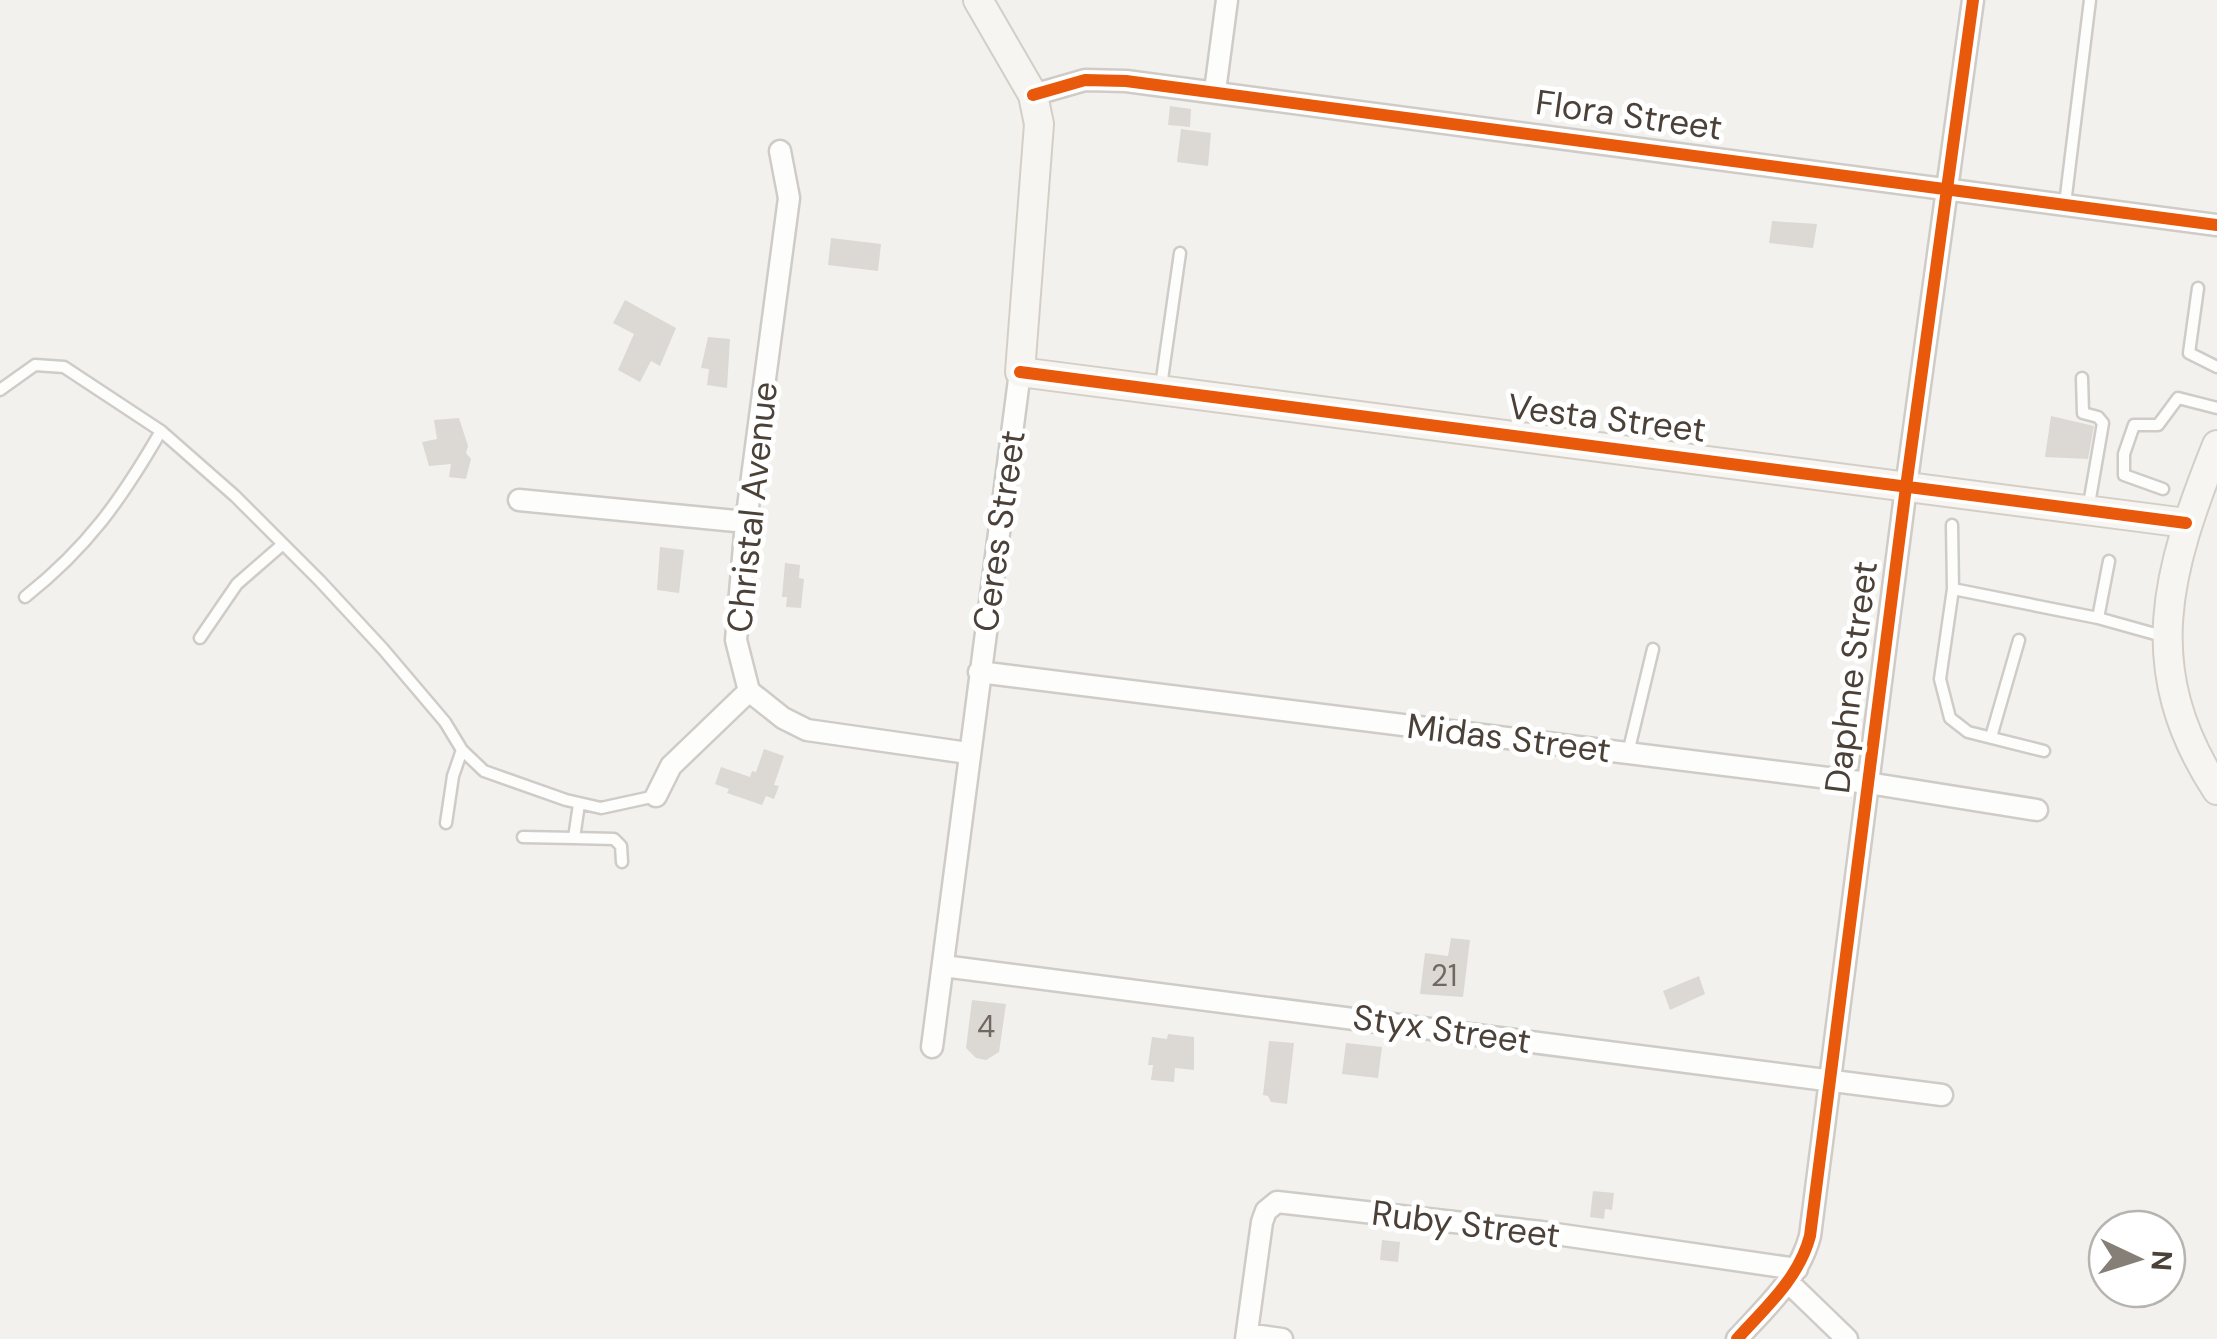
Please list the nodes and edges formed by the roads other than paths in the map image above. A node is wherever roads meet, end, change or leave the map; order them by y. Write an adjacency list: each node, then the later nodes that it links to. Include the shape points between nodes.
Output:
1 (978, 0): 6 (street)
2 (1227, 0): 5 (street)
3 (1973, 0): 8 (street, Daphne Street)
4 (2090, 0): 9 (lane)
5 (1215, 91): 6 (street, Flora Street, via 1103,79); 8 (street, Flora Street)
6 (1033, 95): 14 (street, Ceres Street, via 1037,181)
7 (780, 150): 25 (street, Christal Avenue, via 788,198)
8 (1948, 188): 9 (street, Flora Street); 21 (street, Daphne Street)
9 (2065, 204): 10 (street, Flora Street)
10 (2217, 224)
11 (1180, 253): 17 (lane)
12 (2198, 288): 13 (lane, via 2189,353)
13 (2217, 367)
14 (1020, 372): 17 (street, Vesta Street); 37 (street, Ceres Street)
15 (2082, 378): 24 (lane, via 2082,413 2103,423)
16 (0, 390): 19 (lane, via 35,365 53,364)
17 (1160, 390): 21 (street, Vesta Street)
18 (2217, 408): 22 (lane, via 2178,398 2158,425 2134,425 2124,475)
19 (162, 432): 28 (lane); 31 (lane, via 106,518)
20 (2217, 445): 26 (street)
21 (1906, 488): 24 (street, Vesta Street); 44 (street, Daphne Street)
22 (2163, 489)
23 (518, 500): 25 (street)
24 (2088, 511): 26 (street, Vesta Street)
25 (746, 522): 38 (street, Christal Avenue, via 736,640)
26 (2186, 523): 33 (street)
27 (1952, 526): 30 (lane)
28 (283, 544): 34 (lane, via 237,584); 40 (lane, via 384,649)
29 (2109, 561): 32 (lane)
30 (1953, 588): 32 (lane); 39 (lane, via 1940,679 1944,702 1957,726)
31 (24, 597)
32 (2098, 618): 33 (lane)
33 (2167, 637): 45 (street, via 2175,703 2196,759)
34 (200, 638)
35 (2019, 640): 39 (lane)
36 (1653, 649): 43 (lane)
37 (980, 672): 42 (street, Ceres Street); 43 (street, Midas Street)
38 (749, 691): 42 (street, via 807,730); 46 (street, via 672,766)
39 (1991, 738): 41 (lane)
40 (462, 750): 47 (lane, via 498,778); 49 (lane)
41 (2044, 751)
42 (968, 753): 53 (street, Ceres Street)
43 (1628, 753): 44 (street, Midas Street)
44 (1868, 784): 48 (street, Midas Street); 55 (street, Daphne Street)
45 (2217, 790)
46 (656, 796): 47 (lane, via 610,808)
47 (579, 804): 51 (lane)
48 (2037, 810)
49 (446, 823)
50 (523, 837): 51 (lane)
51 (574, 838): 52 (lane, via 614,839)
52 (622, 862)
53 (943, 966): 54 (street, Ceres Street); 55 (street, Styx Street)
54 (932, 1047)
55 (1829, 1080): 56 (street, Styx Street); 57 (street, Daphne Street, via 1810,1236)
56 (1942, 1095)
57 (1793, 1275): 58 (street, Ruby Street, via 1287,1201 1271,1205 1264,1216); 60 (street, Daphne Street); 61 (street)
58 (1246, 1337): 59 (street)
59 (1282, 1339)
60 (1738, 1339)
61 (1847, 1339)

